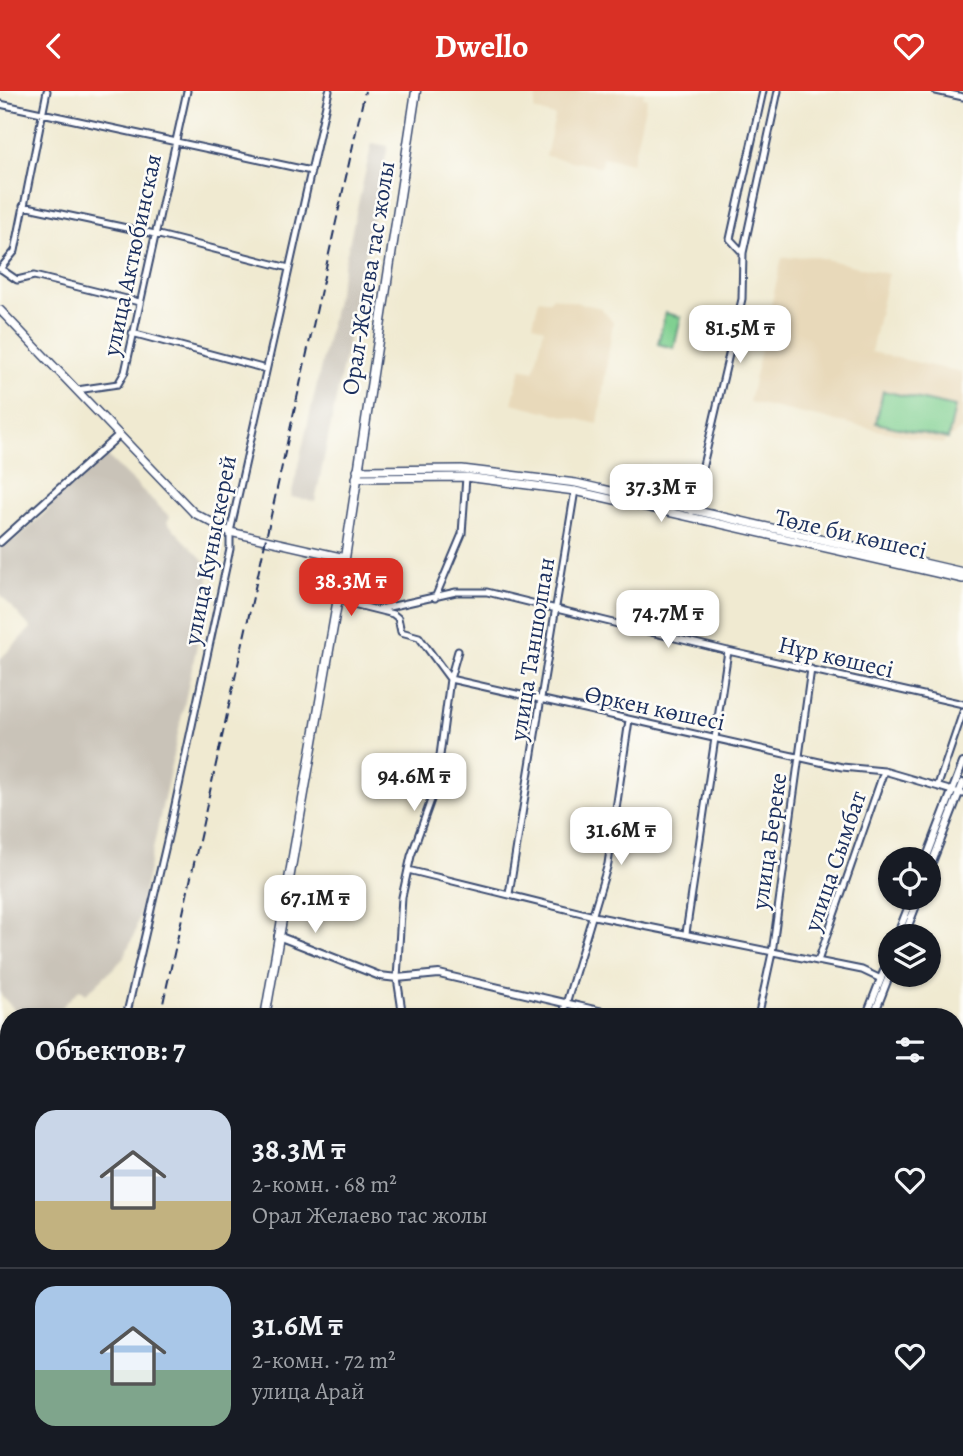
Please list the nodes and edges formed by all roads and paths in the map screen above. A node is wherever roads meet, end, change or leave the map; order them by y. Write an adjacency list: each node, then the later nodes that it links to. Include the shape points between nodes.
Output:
1 (47, 91): 10 (street)
2 (187, 91): 11 (street, улица Актюбинская)
3 (329, 91): 12 (street, улица Куныскерей)
4 (416, 91): 24 (main road, Орал-Желева тас жолы)
5 (763, 91): 15 (street, via 730,239)
6 (778, 91): 15 (street)
7 (936, 91): 8 (street)
8 (963, 97)
9 (0, 104): 10 (street)
10 (42, 112): 11 (street); 13 (street)
11 (175, 142): 12 (street); 14 (street, улица Актюбинская)
12 (311, 171): 16 (street, улица Куныскерей)
13 (23, 206): 14 (street); 17 (street, via 15,251)
14 (155, 234): 16 (street); 18 (street, улица Актюбинская)
15 (743, 253): 27 (street, via 742,299)
16 (289, 268): 21 (street, улица Куныскерей)
17 (0, 269): 18 (street, via 17,280 34,277)
18 (139, 302): 20 (street, улица Актюбинская)
19 (0, 310): 22 (main road)
20 (132, 333): 21 (street); 22 (street, улица Актюбинская, via 125,372 118,384)
21 (266, 369): 28 (street, улица Куныскерей)
22 (76, 390): 23 (main road)
23 (119, 435): 28 (main road, via 194,513); 29 (street)
24 (357, 474): 25 (main road, Төле би көшесі); 26 (main road, Төле би көшесі, via 462,469); 30 (main road, Орал-Желева тас жолы)
25 (466, 477): 26 (main road, Төле би көшесі); 33 (street, via 462,534)
26 (576, 487): 27 (main road, Төле би көшесі); 35 (street, улица Таншолпан)
27 (692, 513): 31 (main road, Төле би көшесі); 32 (main road, Төле би көшесі)
28 (230, 532): 30 (main road); 66 (street, улица Куныскерей, via 230,549)
29 (0, 543)
30 (345, 558): 34 (main road, Орал-Желева тас жолы)
31 (963, 572)
32 (963, 579)
33 (434, 599): 35 (street, Нұр көшесі, via 456,592 487,592); 36 (street, Нұр көшесі)
34 (337, 600): 36 (street); 58 (main road, Орал-Желева тас жолы)
35 (556, 609): 38 (street, Нұр көшесі); 41 (street, улица Таншолпан)
36 (373, 610): 40 (street, via 398,618 401,632 419,637)
37 (458, 651): 40 (street)
38 (728, 651): 39 (street, Нұр көшесі); 45 (street)
39 (811, 669): 42 (street, Нұр көшесі); 46 (street, улица Береке)
40 (450, 679): 41 (street, Өркен көшесі); 54 (street, via 436,786)
41 (542, 702): 44 (street, Өркен көшесі); 55 (street, улица Таншолпан)
42 (963, 704)
43 (963, 712): 50 (street)
44 (629, 720): 45 (street, Өркен көшесі); 56 (street, via 608,864)
45 (713, 737): 46 (street, Өркен көшесі); 57 (street)
46 (797, 758): 48 (street, Өркен көшесі); 59 (street, улица Береке)
47 (963, 763): 51 (street)
48 (884, 771): 50 (street, Өркен көшесі); 60 (street, улица Сымбат)
49 (963, 783): 51 (street)
50 (939, 785): 51 (street, Өркен көшесі)
51 (958, 792): 52 (street); 53 (street)
52 (932, 847)
53 (938, 847)
54 (408, 870): 55 (street); 61 (street, via 397,941)
55 (509, 894): 56 (street)
56 (594, 916): 57 (street); 65 (street)
57 (686, 933): 59 (street)
58 (278, 936): 61 (street, via 380,976); 67 (main road, Орал-Желева тас жолы)
59 (772, 953): 60 (street); 71 (street, улица Береке)
60 (818, 961): 62 (street)
61 (397, 978): 65 (street, via 439,974); 68 (street)
62 (878, 978)
63 (878, 987): 72 (street)
64 (885, 987): 73 (street)
65 (564, 1003): 69 (street); 70 (street)
66 (128, 1008)
67 (266, 1008)
68 (402, 1008)
69 (563, 1008)
70 (586, 1008)
71 (760, 1008)
72 (870, 1008)
73 (877, 1008)

